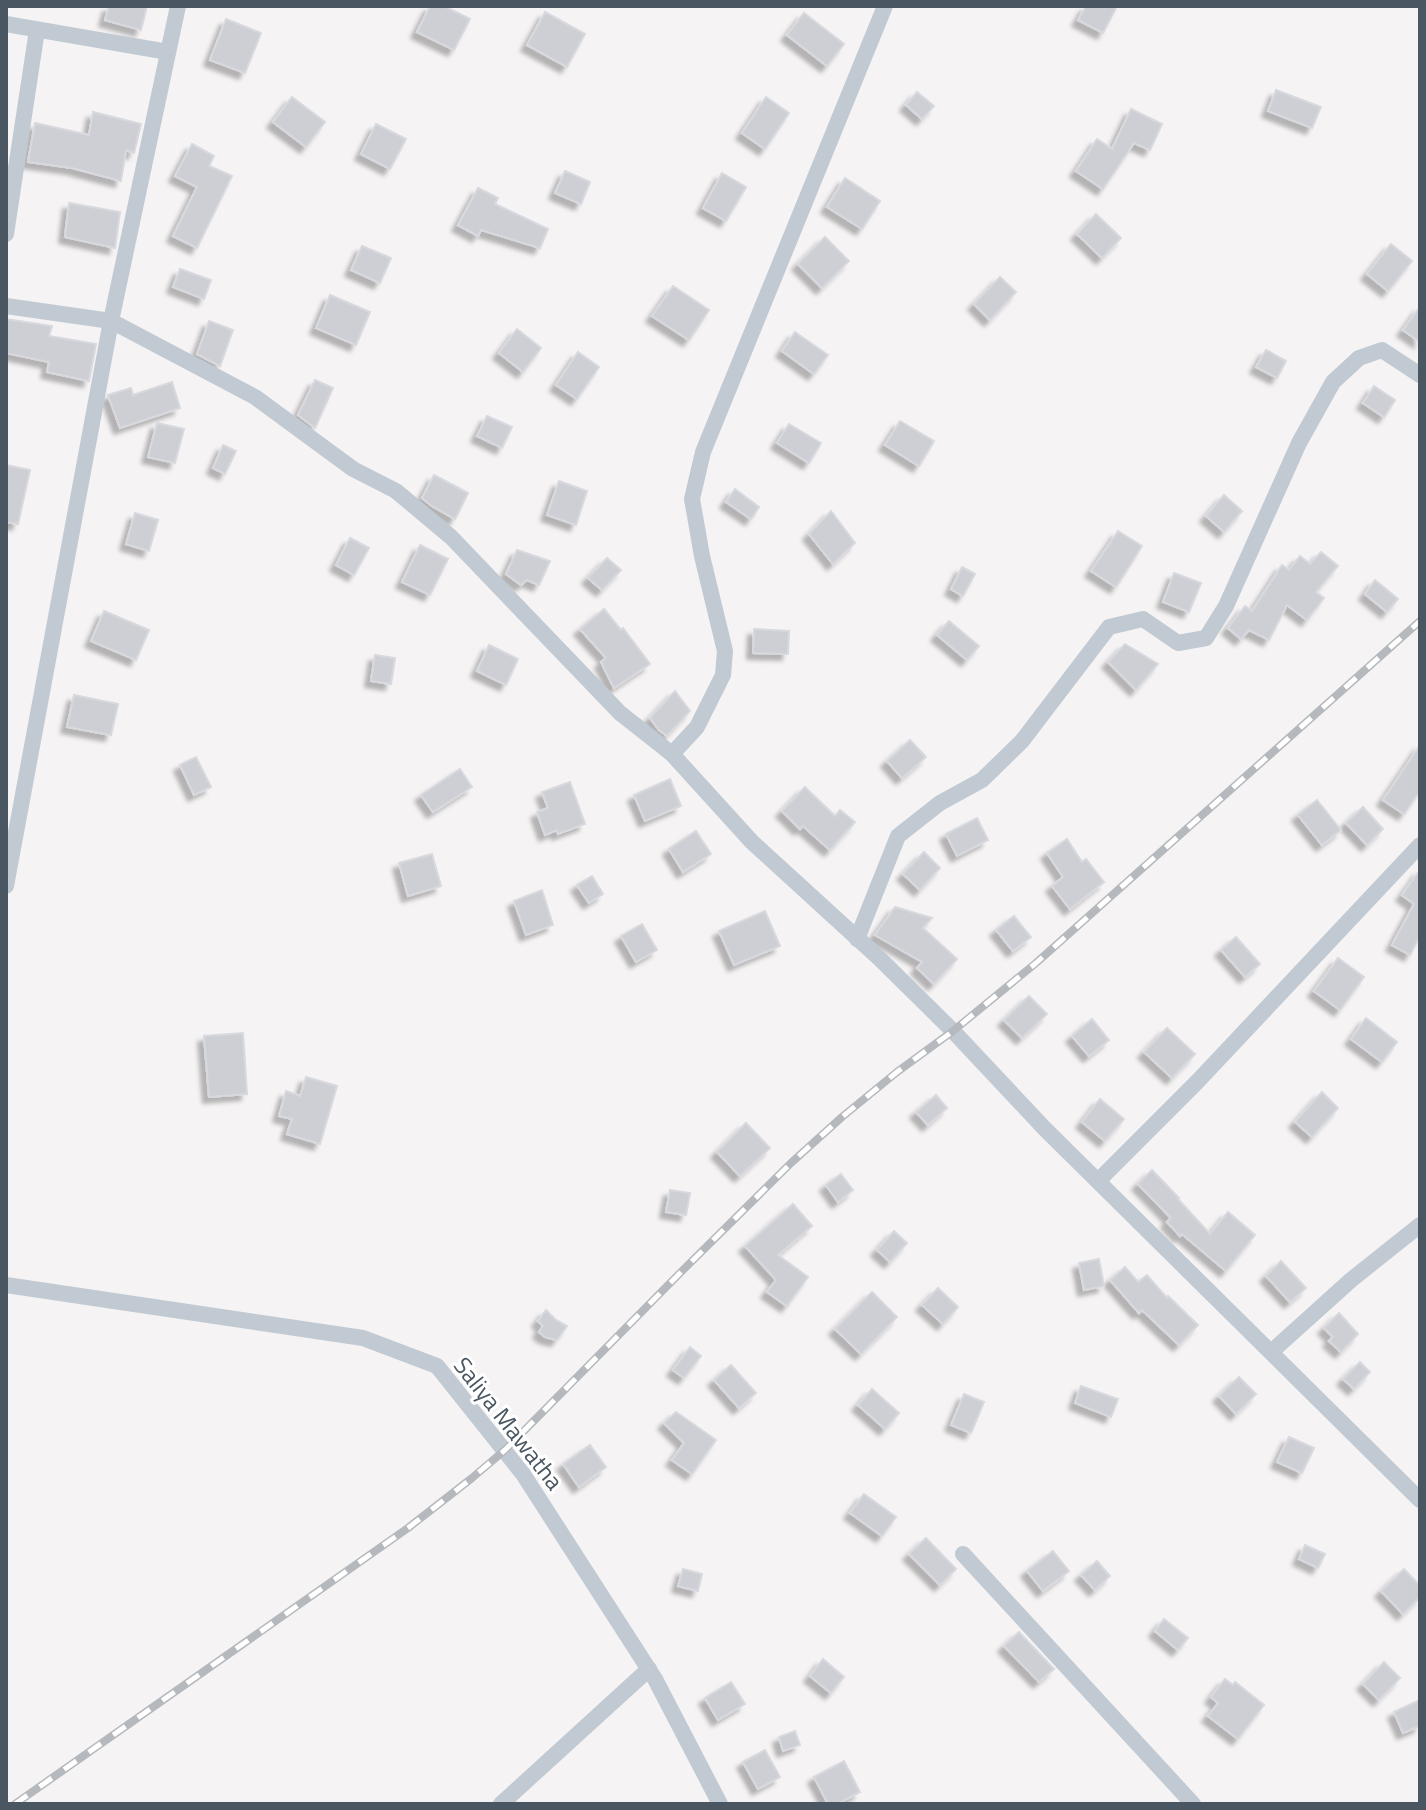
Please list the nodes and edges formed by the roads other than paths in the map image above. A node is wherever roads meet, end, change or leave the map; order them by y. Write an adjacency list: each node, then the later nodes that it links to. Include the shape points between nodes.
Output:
1 (178, 6): 5 (street)
2 (885, 6): 10 (street, via 703,452 692,499 725,651 723,675 697,727)
3 (6, 24): 4 (street)
4 (37, 30): 5 (street); 6 (street)
5 (168, 52): 8 (street)
6 (6, 234)
7 (6, 306): 8 (street)
8 (111, 321): 10 (street, via 255,397 353,469 396,491 451,537 620,713); 12 (street)
9 (1420, 375): 13 (street, via 1382,350 1359,358 1333,382 1206,638 1178,643 1143,619 1109,627 1022,741 982,780 940,803 898,836)
10 (672, 754): 13 (street, via 752,842)
11 (1420, 845): 14 (street)
12 (6, 886)
13 (857, 939): 14 (street)
14 (1098, 1181): 17 (street)
15 (1420, 1225): 17 (street)
16 (6, 1285): 20 (street, Saliya Mawatha, via 363,1338 437,1366 523,1474)
17 (1271, 1352): 18 (street)
18 (1420, 1500)
19 (963, 1554): 23 (street)
20 (649, 1669): 21 (street); 22 (street, Saliya Mawatha)
21 (501, 1804)
22 (720, 1804)
23 (1193, 1804)

